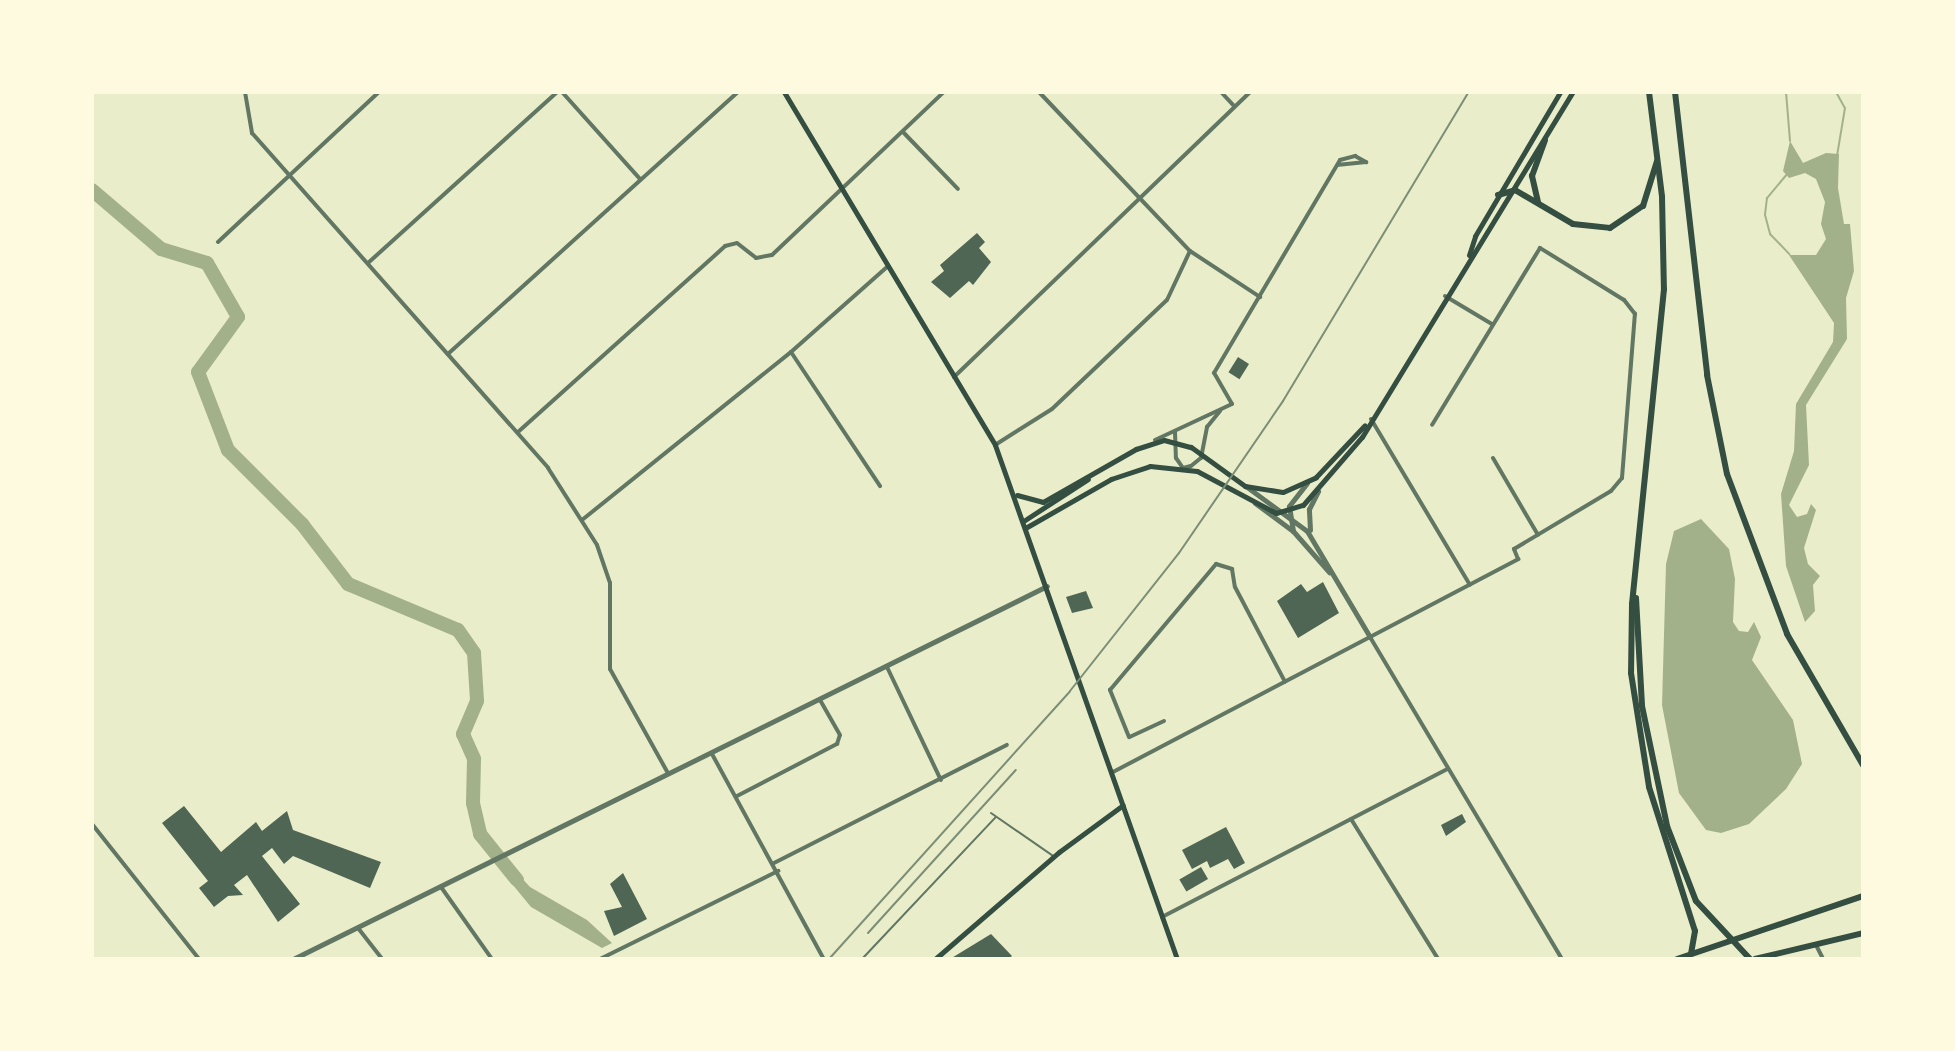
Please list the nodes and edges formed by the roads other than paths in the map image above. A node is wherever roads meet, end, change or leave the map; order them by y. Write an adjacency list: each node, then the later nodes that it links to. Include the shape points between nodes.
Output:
1 (245, 92): 19 (street, via 252,133)
2 (379, 92): 19 (street)
3 (560, 92): 20 (street); 30 (street)
4 (738, 92): 20 (street)
5 (784, 92): 22 (main road)
6 (944, 92): 15 (street)
7 (1039, 92): 25 (street)
8 (1221, 92): 14 (street)
9 (1250, 92): 14 (street)
10 (1560, 92): 24 (main road)
11 (1573, 92): 16 (main road)
12 (1649, 92): 17 (main road)
13 (1675, 92): 71 (main road, via 1705,365 1727,474 1781,622)
14 (1234, 106): 25 (street)
15 (903, 132): 21 (street); 22 (street)
16 (1545, 140): 23 (main road); 26 (main road, via 1532,176)
17 (1658, 154): 26 (main road, via 1649,197 1621,225 1586,229); 62 (main road, via 1663,297)
18 (1339, 165): 18 (street, via 1343,167 1366,162 1345,157); 33 (street)
19 (288, 176): 27 (street); 30 (street)
20 (640, 179): 36 (street)
21 (958, 189)
22 (842, 190): 31 (main road); 41 (street, via 764,259 737,243 725,246)
23 (1515, 190): 24 (main road); 26 (main road); 29 (main road)
24 (1498, 195): 29 (main road)
25 (1140, 200): 28 (street); 37 (street)
26 (1540, 205)
27 (218, 242)
28 (1190, 251): 33 (street); 45 (street, via 1167,300 1052,409)
29 (1469, 256): 32 (main road)
30 (368, 263): 36 (street)
31 (886, 268): 35 (street); 37 (main road)
32 (1445, 296): 34 (street); 39 (main road)
33 (1260, 297): 38 (street, via 1214,373 1232,404)
34 (1492, 324): 40 (street); 61 (street, via 1540,248 1624,300 1635,314 1622,478 1611,491)
35 (791, 352): 51 (street); 57 (street)
36 (449, 353): 41 (street)
37 (954, 377): 45 (main road)
38 (1220, 411): 42 (street); 46 (street, via 1207,427)
39 (1370, 419): 50 (main road); 53 (main road, via 1357,445); 64 (street)
40 (1432, 425)
41 (518, 432): 57 (street)
42 (1175, 432): 43 (street); 44 (street)
43 (1155, 440): 44 (main road); 49 (main road)
44 (1172, 440): 46 (main road); 48 (street)
45 (995, 445): 54 (main road)
46 (1202, 455): 48 (street); 52 (main road)
47 (1493, 458): 61 (street)
48 (1183, 468): 55 (main road); 58 (main road, via 1136,469)
49 (1094, 473): 54 (main road, via 1043,502); 58 (main road)
50 (1307, 483): 52 (main road, via 1278,492); 56 (street, via 1292,499)
51 (880, 486)
52 (1245, 486): 56 (street)
53 (1318, 491): 56 (main road); 60 (street, via 1308,514)
54 (1015, 494): 58 (main road)
55 (1254, 503): 56 (main road); 59 (street)
56 (1288, 513): 59 (street); 60 (street)
57 (582, 520): 78 (street, via 604,558 610,583 610,669)
58 (1026, 524): 65 (main road)
59 (1293, 531): 63 (street)
60 (1311, 535): 63 (street)
61 (1538, 535): 64 (street, via 1514,549 1518,559)
62 (1636, 567): 94 (main road, via 1641,700 1662,809 1693,896); 96 (main road, via 1631,660 1637,727 1655,811 1695,931)
63 (1337, 583): 66 (street)
64 (1470, 585): 66 (street)
65 (1047, 586): 67 (street); 77 (main road)
66 (1370, 637): 68 (street); 76 (street)
67 (887, 667): 69 (street); 79 (street)
68 (1285, 682): 70 (street, via 1235,587 1232,569 1216,564 1110,690 1129,737); 77 (street)
69 (820, 700): 73 (street); 80 (street, via 840,735 837,744)
70 (1164, 721)
71 (1844, 734): 74 (main road); 75 (main road)
72 (1007, 745): 79 (street)
73 (712, 754): 78 (street); 80 (street)
74 (1863, 758)
75 (1863, 765)
76 (1449, 769): 84 (street); 107 (street)
77 (1113, 772): 81 (main road)
78 (669, 775): 89 (street)
79 (941, 780): 87 (street)
80 (737, 796): 87 (street)
81 (1123, 805): 86 (main road); 91 (main road)
82 (991, 813): 83 (lane)
83 (996, 817): 86 (lane); 103 (lane)
84 (1351, 819): 91 (street); 106 (street)
85 (92, 824): 97 (street)
86 (1054, 856): 104 (main road)
87 (774, 863): 88 (street)
88 (778, 871): 101 (street); 102 (street)
89 (441, 887): 92 (street); 100 (street)
90 (1863, 896): 94 (main road)
91 (1162, 917): 105 (main road)
92 (358, 928): 98 (street); 99 (street)
93 (1863, 933): 95 (main road)
94 (1729, 941): 96 (main road); 109 (main road)
95 (1816, 945): 109 (main road); 110 (street)
96 (1691, 954): 108 (main road)
97 (199, 959)
98 (293, 959)
99 (382, 959)
100 (492, 959)
101 (600, 959)
102 (824, 959)
103 (862, 959)
104 (935, 959)
105 (1177, 959)
106 (1438, 959)
107 (1562, 959)
108 (1677, 959)
109 (1752, 959)
110 (1823, 959)

